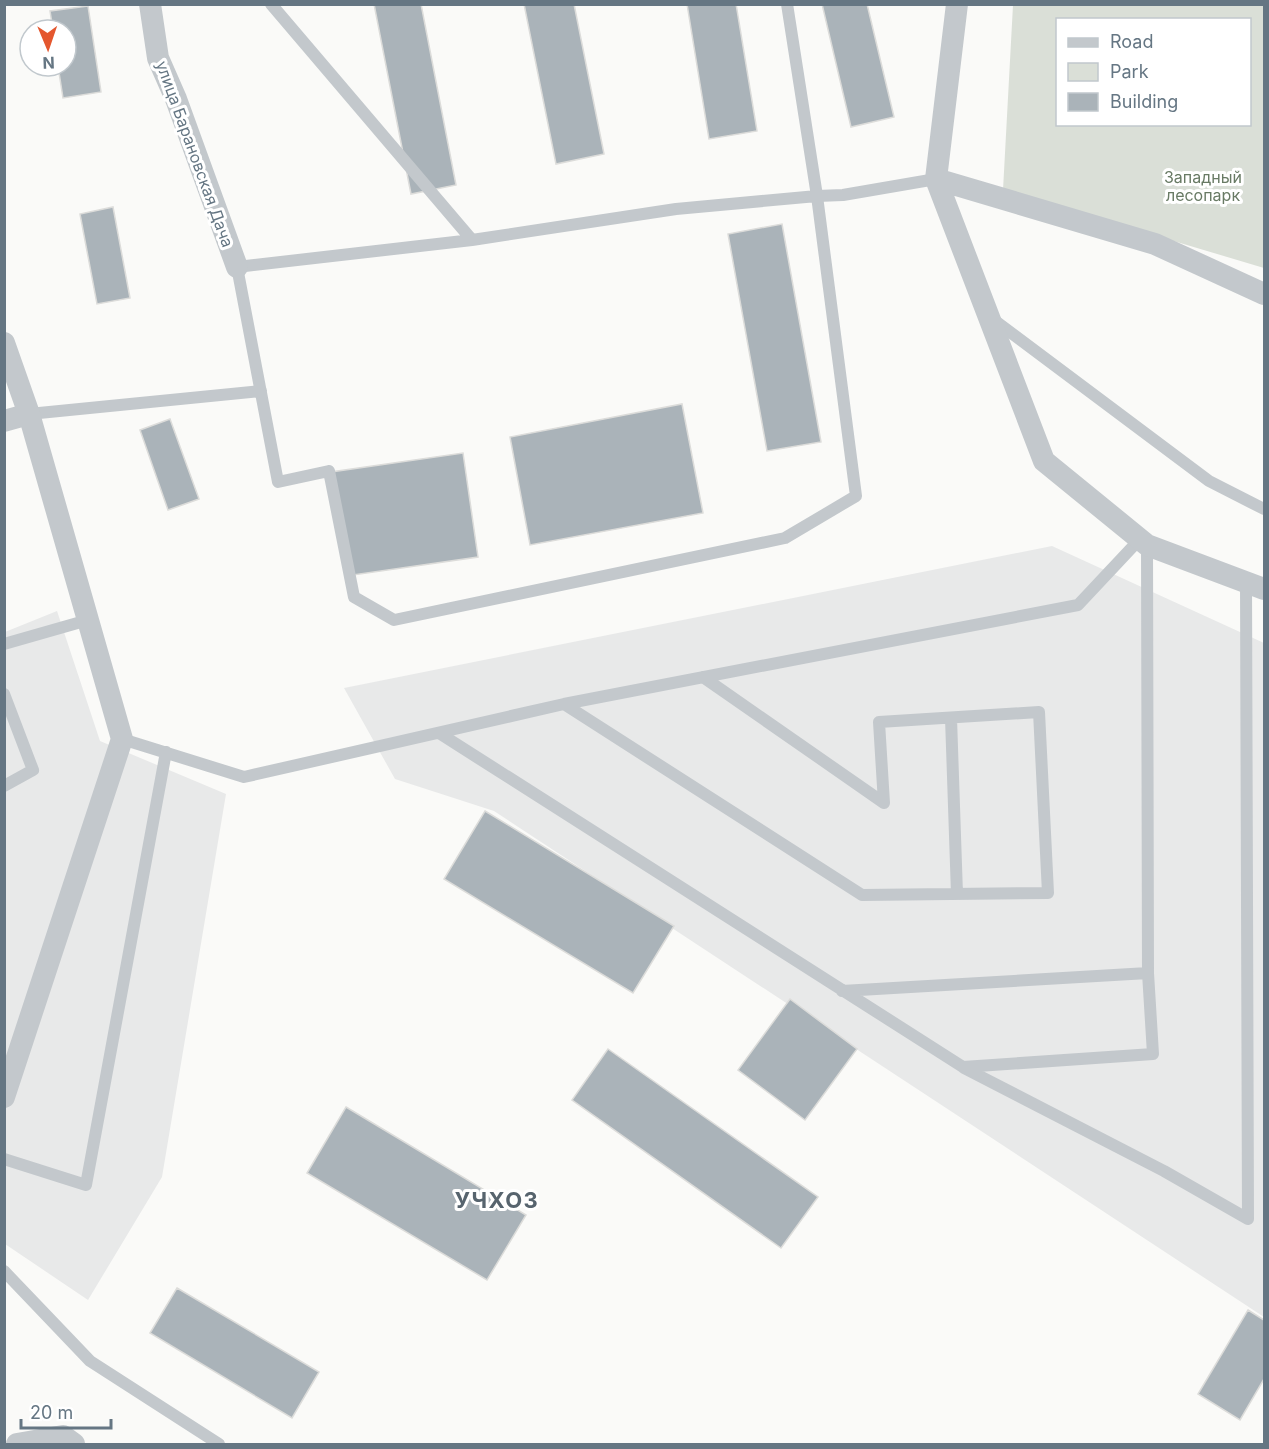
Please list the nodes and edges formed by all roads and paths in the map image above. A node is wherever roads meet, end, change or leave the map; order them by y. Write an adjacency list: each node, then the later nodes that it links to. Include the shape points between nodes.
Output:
1 (150, 4): 8 (street, улица Барановская Дача, via 159,58)
2 (271, 4): 7 (lane)
3 (787, 4): 6 (lane)
4 (957, 4): 5 (street)
5 (936, 179): 6 (lane); 9 (street, via 1155,244); 10 (street)
6 (817, 196): 7 (lane, via 676,209); 12 (lane, via 856,496 785,538 394,620 354,597 329,471 278,482)
7 (472, 240): 8 (lane)
8 (237, 267): 12 (lane)
9 (1264, 294)
10 (988, 316): 15 (lane, via 1209,481); 16 (street, via 1044,461)
11 (4, 343): 13 (street)
12 (261, 391): 13 (lane)
13 (28, 414): 14 (street); 18 (street)
14 (4, 421)
15 (1264, 509)
16 (1143, 543): 17 (street); 20 (lane, via 1078,605); 29 (lane)
17 (1255, 585): 31 (lane, via 1248,1219)
18 (88, 620): 19 (lane); 25 (street)
19 (4, 644)
20 (703, 677): 22 (lane); 23 (lane, via 884,803 879,722)
21 (4, 694): 27 (lane, via 33,771)
22 (564, 704): 24 (lane); 28 (lane, via 862,894)
23 (951, 718): 28 (lane); 28 (lane, via 1039,712 1048,892)
24 (439, 733): 26 (lane, via 244,777); 30 (lane)
25 (122, 739): 26 (lane); 32 (street)
26 (166, 752): 33 (lane, via 86,1185)
27 (4, 786)
28 (957, 894)
29 (1148, 973): 30 (lane); 31 (lane, via 1153,1054)
30 (842, 990): 31 (lane)
31 (963, 1067)
32 (6, 1084)
33 (4, 1159)
34 (4, 1271): 37 (lane, via 90,1361)
35 (17, 1444): 36 (street, via 63,1436)
36 (74, 1444)
37 (219, 1444)

